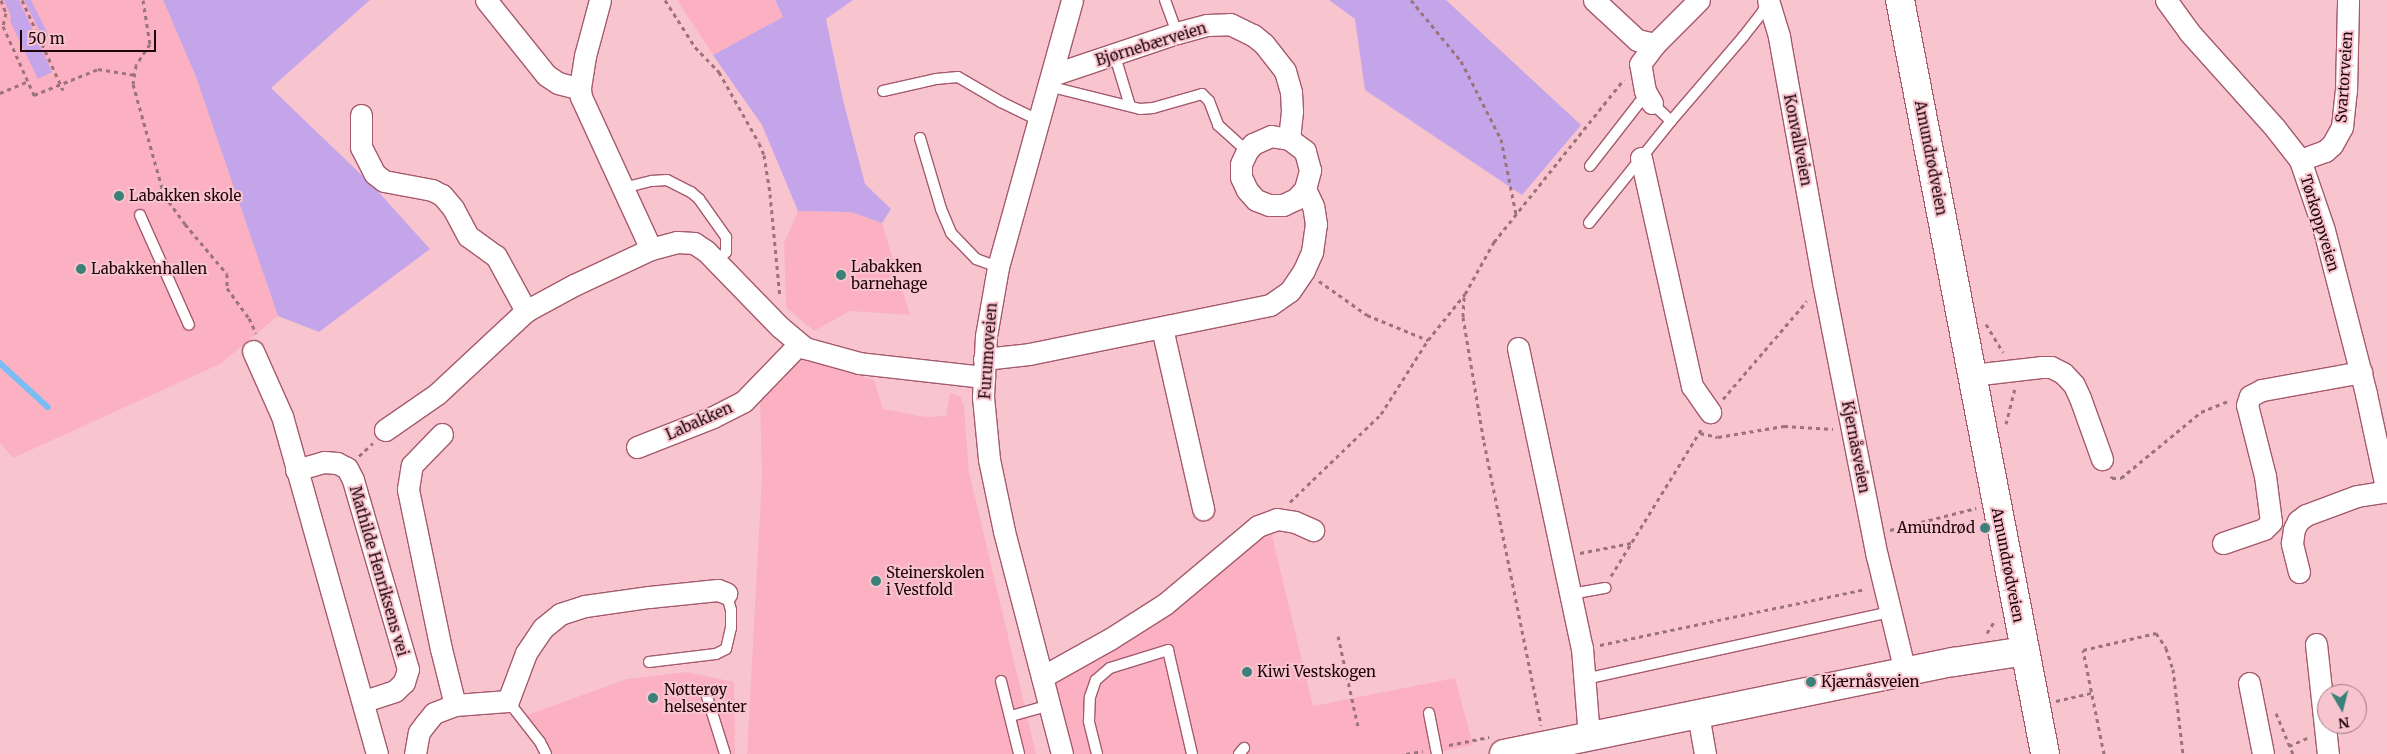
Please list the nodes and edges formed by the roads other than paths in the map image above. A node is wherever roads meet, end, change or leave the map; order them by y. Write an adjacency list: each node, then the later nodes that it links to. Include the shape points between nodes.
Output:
1 (486, 0): 15 (street, via 546,75 558,83)
2 (600, 0): 15 (street)
3 (1166, 0): 11 (lane)
4 (1594, 0): 12 (street, via 1637,40)
5 (1699, 0): 12 (street)
6 (1768, 0): 21 (lane, Konvallveien, via 1744,37); 35 (street, Konvallveien, via 1779,37)
7 (1900, 0): 44 (main road, Amundrødveien)
8 (2166, 0): 26 (street, Tørkoppveien, via 2189,32)
9 (2348, 0): 26 (street, Svartorveien, via 2342,127 2325,151)
10 (1076, 1): 14 (street, Furumoveien)
11 (1178, 33): 13 (street, Bjørnebærveien); 23 (street, Bjørnebærveien, via 1207,25 1230,24 1264,44 1288,78 1292,111)
12 (1656, 44): 17 (street, via 1640,64)
13 (1114, 53): 14 (street, Bjørnebærveien); 18 (lane)
14 (1050, 81): 18 (lane); 20 (street, Furumoveien)
15 (580, 88): 28 (street, via 584,105)
16 (883, 92): 20 (lane, via 958,77)
17 (1650, 100): 21 (lane); 27 (lane, via 1639,103)
18 (1130, 106): 24 (lane, via 1148,109 1202,94 1218,125)
19 (362, 115): 36 (street, via 361,147 375,174 384,181 432,190 442,195 468,236 496,256)
20 (1038, 120): 34 (street, Furumoveien)
21 (1671, 121): 25 (lane, Konvallveien)
22 (920, 138): 34 (lane, via 940,209 951,234 976,259)
23 (1289, 139): 24 (street, via 1271,136 1253,144); 29 (street, via 1309,160 1309,180)
24 (1247, 151): 29 (street, via 1241,164 1241,178 1256,200 1269,205 1283,205 1296,199)
25 (1641, 158): 31 (lane, Konvallveien); 45 (street, via 1692,386)
26 (2300, 160): 43 (street, Tørkoppveien, via 2324,230)
27 (1590, 166)
28 (623, 188): 32 (street); 33 (lane, via 667,180 691,192 726,237 726,252)
29 (1305, 189): 38 (street, via 1313,206 1316,224 1312,252 1290,290 1270,305)
30 (140, 215): 37 (lane)
31 (1590, 223)
32 (651, 250): 33 (street, via 677,242 694,243); 36 (street)
33 (717, 261): 39 (street)
34 (998, 267): 42 (street, Furumoveien)
35 (1822, 282): 59 (street, Kjernåsveien)
36 (526, 311): 46 (street, via 437,394)
37 (189, 325)
38 (1162, 328): 42 (street, via 1029,354); 52 (street)
39 (799, 344): 42 (street, via 818,353 859,363); 48 (street, Labakken, via 744,401)
40 (1518, 348): 58 (street)
41 (253, 351): 50 (street, via 282,416)
42 (984, 368): 64 (street, Furumoveien, via 989,459)
43 (2361, 372): 51 (street, Tørkoppveien); 54 (street, via 2262,390 2250,396 2248,405 2271,522 2264,529)
44 (1972, 375): 49 (street, via 2041,367 2051,367 2063,373 2074,385); 61 (main road, Amundrødveien)
45 (1710, 412)
46 (385, 430)
47 (442, 434): 71 (street, via 412,465 408,489)
48 (637, 447)
49 (2102, 459)
50 (296, 470): 69 (street); 69 (street, Mathilde Henriksens vei, via 324,462 337,463 347,468 353,480 408,669 404,682 395,691)
51 (2387, 491): 55 (street, Tørkoppveien, via 2357,496 2298,520 2292,544)
52 (1203, 509)
53 (1313, 530): 64 (street, via 1296,522 1267,521 1232,546 1165,604)
54 (2223, 542)
55 (2299, 572)
56 (1605, 588): 58 (lane)
57 (726, 593): 62 (lane, via 731,610 731,628 726,649 716,654); 70 (street, via 718,590 649,597 585,606 560,614 543,628 526,653)
58 (1571, 594): 65 (street)
59 (1891, 612): 63 (street, Kjernåsveien); 65 (lane)
60 (2316, 644): 90 (street)
61 (2025, 651): 63 (main road); 88 (main road, Amundrødveien)
62 (649, 662)
63 (1905, 672): 74 (main road)
64 (1042, 677): 72 (street, Furumoveien)
65 (1585, 678): 76 (street)
66 (1001, 681): 75 (lane)
67 (2249, 683): 89 (street)
68 (705, 690): 82 (lane)
69 (364, 701): 79 (street)
70 (508, 701): 71 (street); 81 (lane)
71 (455, 705): 80 (street, via 434,713 424,724)
72 (1050, 705): 75 (lane); 84 (street, Furumoveien)
73 (1429, 713): 78 (lane)
74 (1698, 714): 76 (main road); 87 (street)
75 (1011, 716): 83 (lane)
76 (1589, 736): 77 (main road)
77 (1498, 745)
78 (1436, 751)
79 (377, 754)
80 (415, 754)
81 (546, 754)
82 (725, 754)
83 (1019, 754)
84 (1062, 754)
85 (1097, 754): 86 (lane, via 1089,721 1090,697 1096,680 1110,668 1168,650)
86 (1192, 754)
87 (1705, 754)
88 (2044, 754)
89 (2263, 754)
90 (2328, 754)

